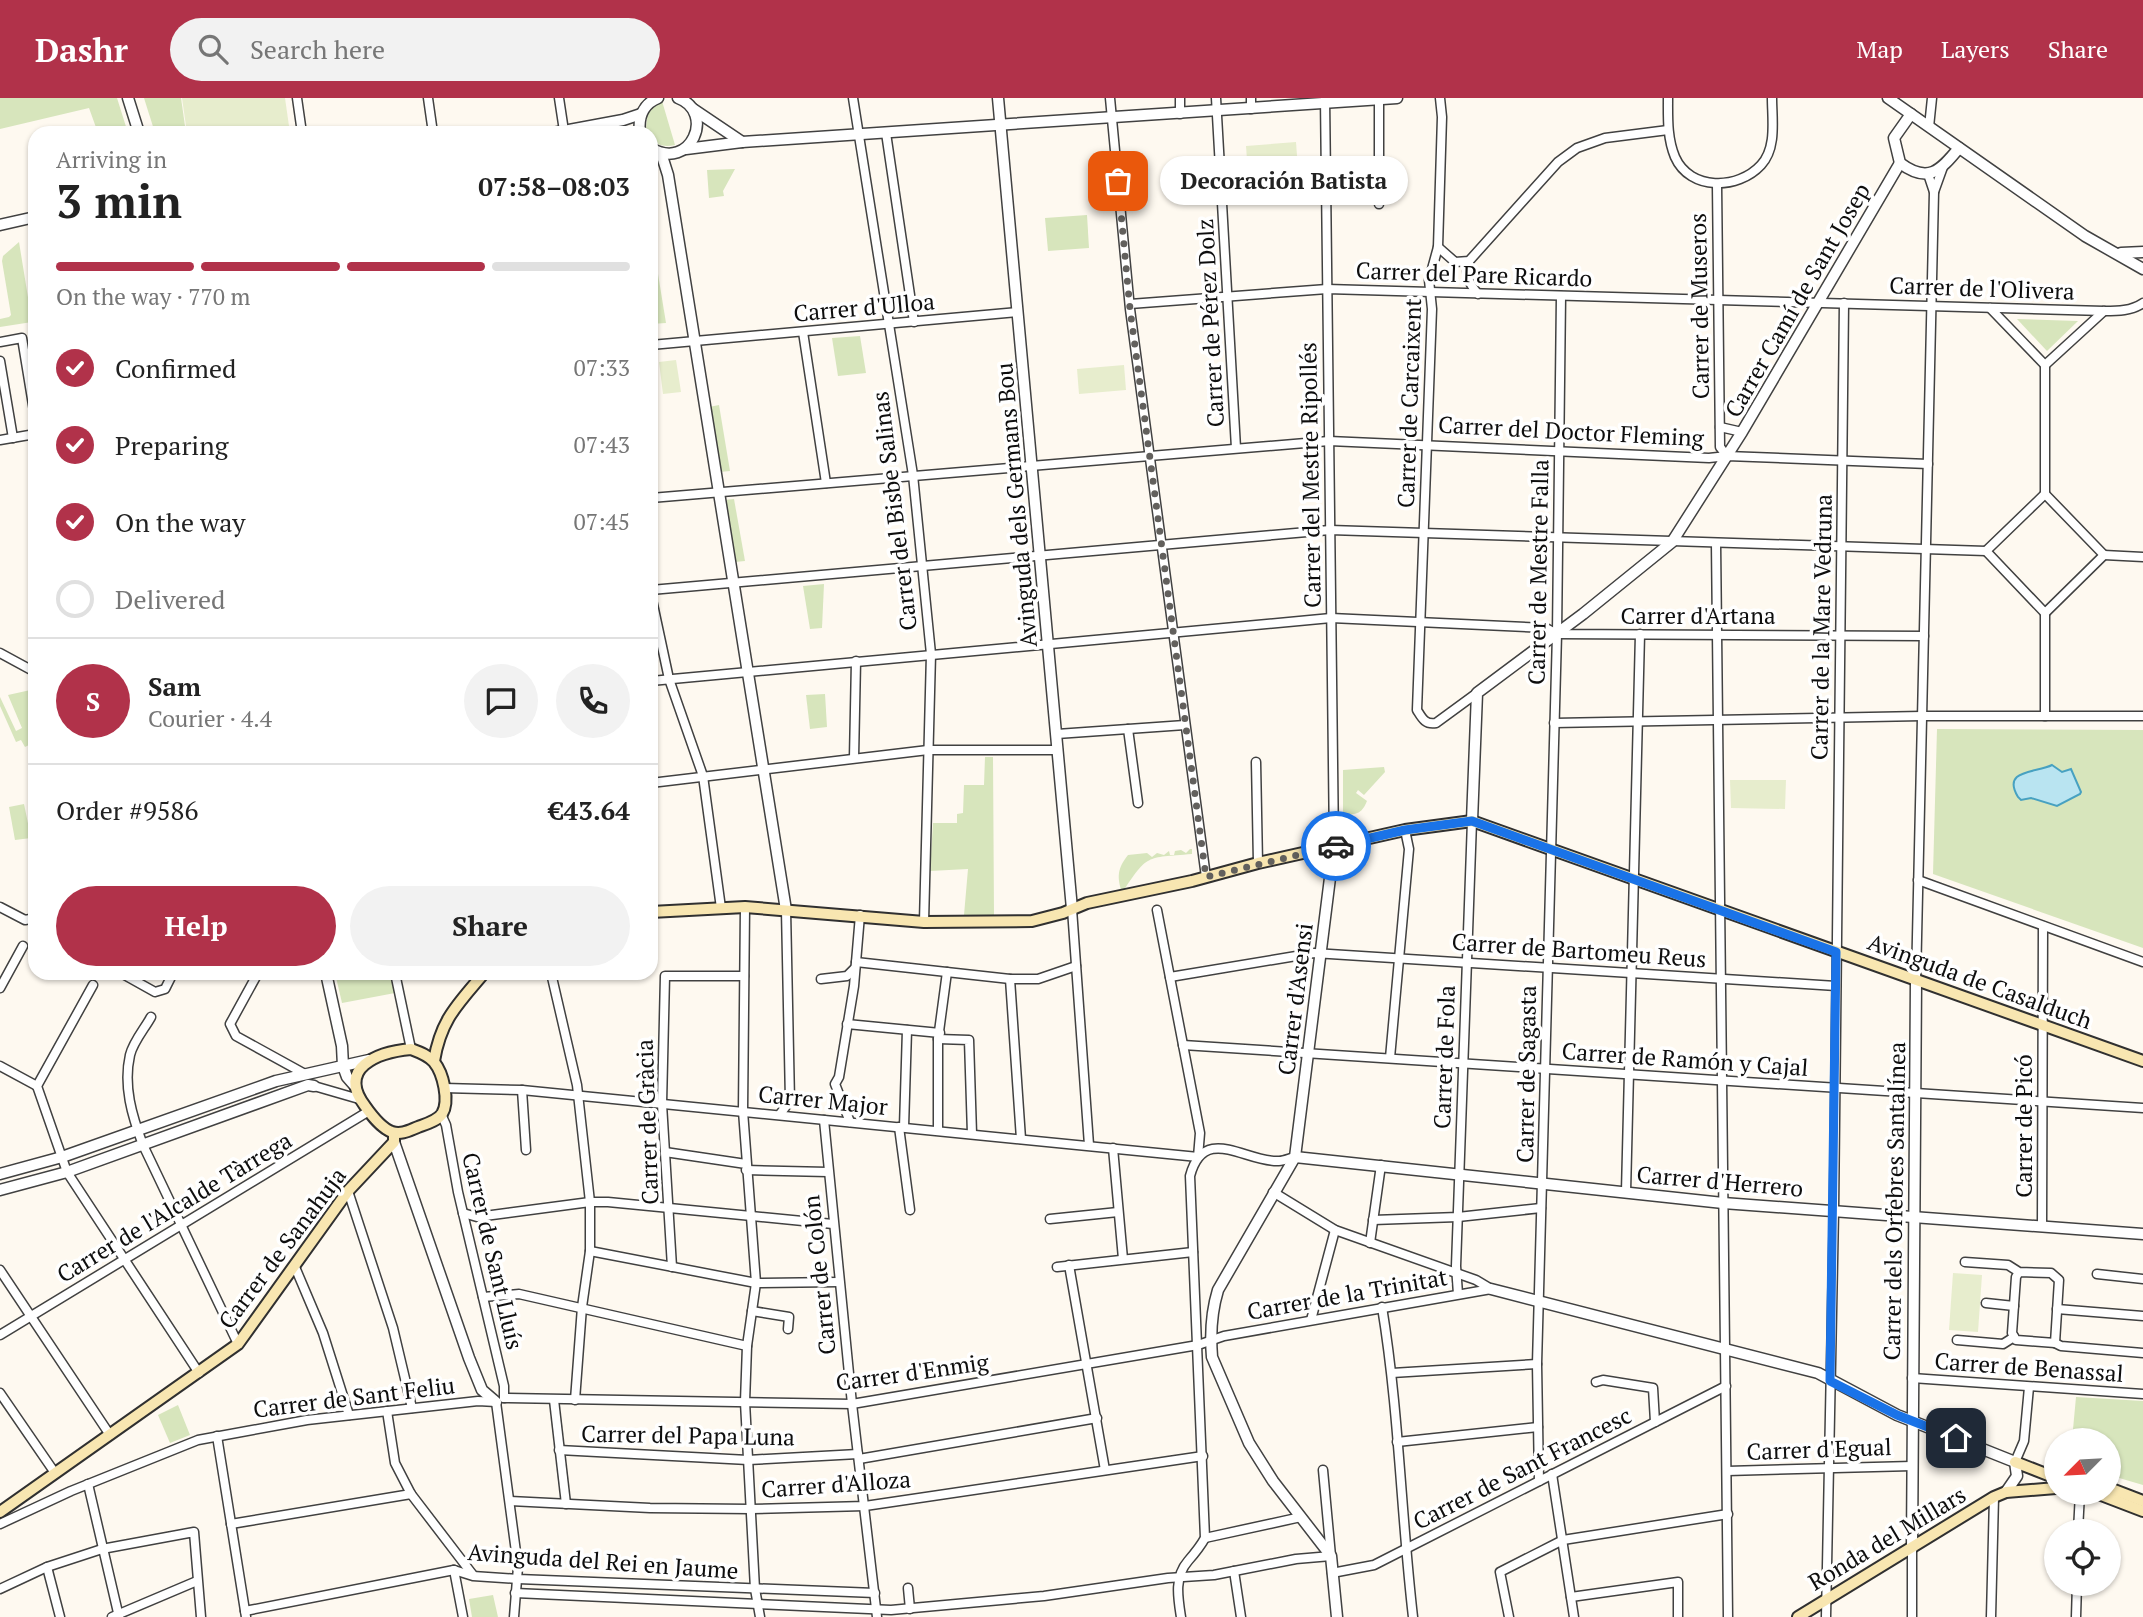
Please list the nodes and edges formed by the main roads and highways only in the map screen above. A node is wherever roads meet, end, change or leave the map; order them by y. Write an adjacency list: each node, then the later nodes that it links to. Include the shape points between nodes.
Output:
1 (658, 912): 4 (main road, Avinguda de Casalduch, via 745,907 924,922 1032,921 1087,903 1258,863 1405,830 1472,821)
2 (478, 980): 3 (main road, via 448,1018)
3 (434, 1061): 5 (main road, via 444,1088 442,1114); 5 (main road, via 411,1049 396,1050 369,1060 357,1071 354,1085 359,1099)
4 (2143, 1061)
5 (394, 1138): 13 (main road, Carrer de Sanahuja, via 348,1191 238,1344)
6 (2015, 1462): 7 (main road)
7 (2044, 1473)
8 (2044, 1489): 14 (main road, Ronda del Millars, via 1994,1497)
9 (2121, 1493): 10 (main road)
10 (2143, 1501)
11 (2121, 1503): 12 (main road)
12 (2143, 1511)
13 (0, 1512)
14 (1798, 1617)

